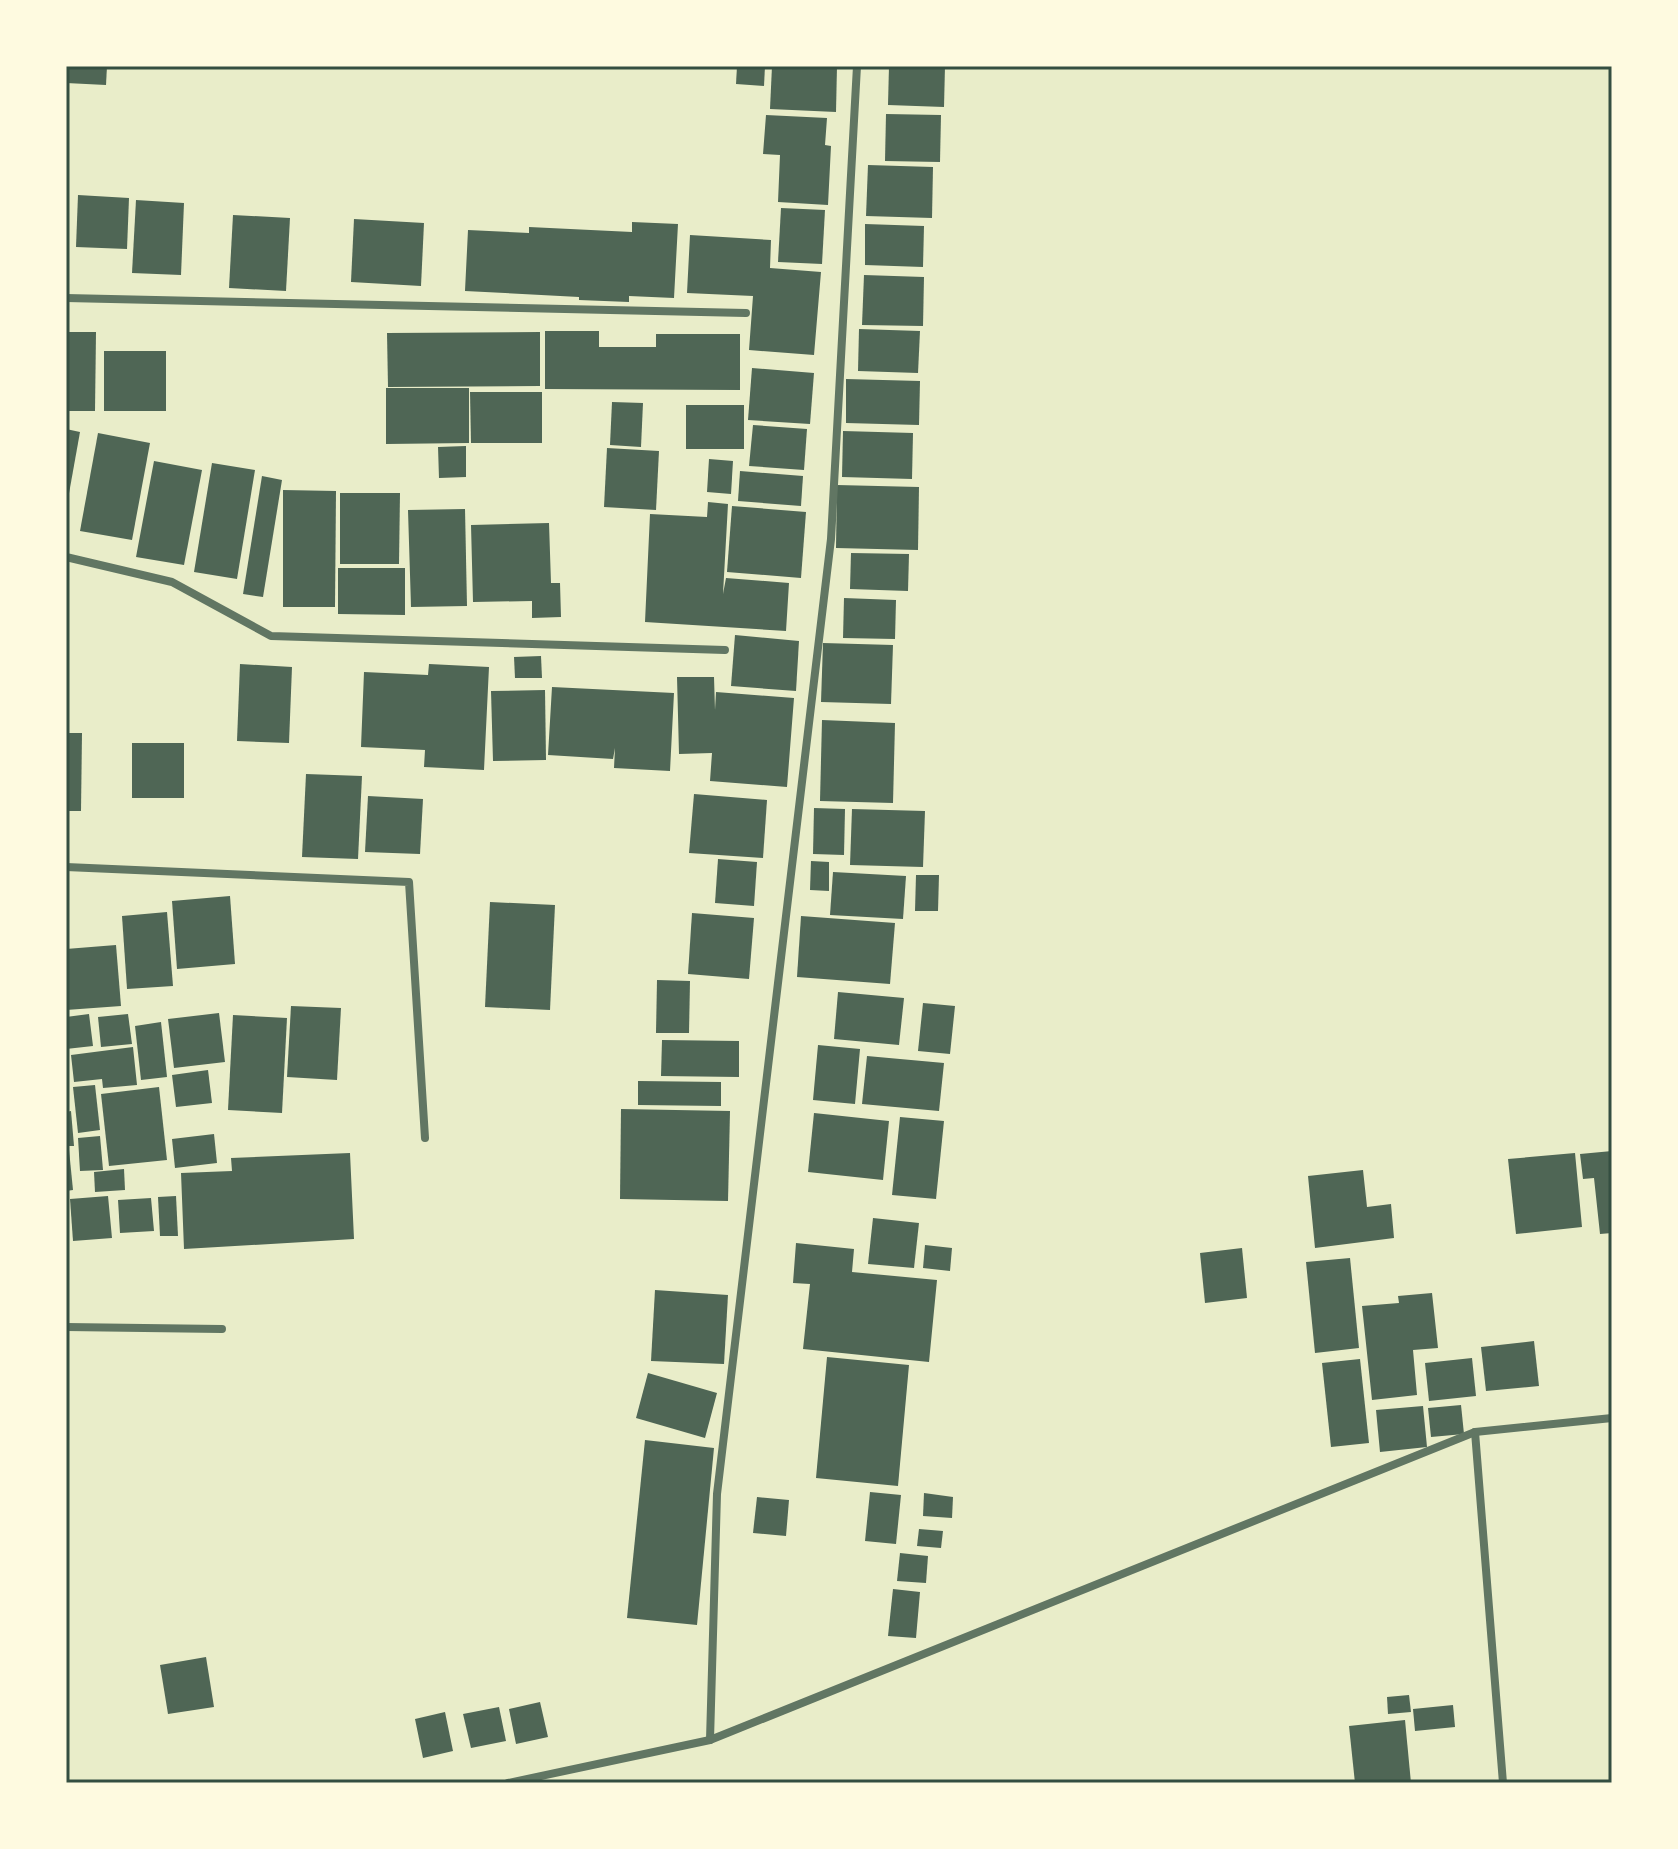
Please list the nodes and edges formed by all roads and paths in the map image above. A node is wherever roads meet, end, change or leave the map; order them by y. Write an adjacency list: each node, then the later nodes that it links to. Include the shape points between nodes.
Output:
1 (857, 66): 12 (street, via 831,539 717,1494)
2 (66, 298): 3 (street)
3 (746, 313)
4 (66, 557): 5 (street, via 172,582 271,636)
5 (725, 650)
6 (66, 867): 7 (street, via 409,882)
7 (425, 1138)
8 (66, 1327): 9 (street)
9 (222, 1329)
10 (1612, 1418): 11 (street)
11 (1475, 1432): 12 (street); 14 (street)
12 (710, 1740): 13 (street)
13 (508, 1783)
14 (1503, 1783)

